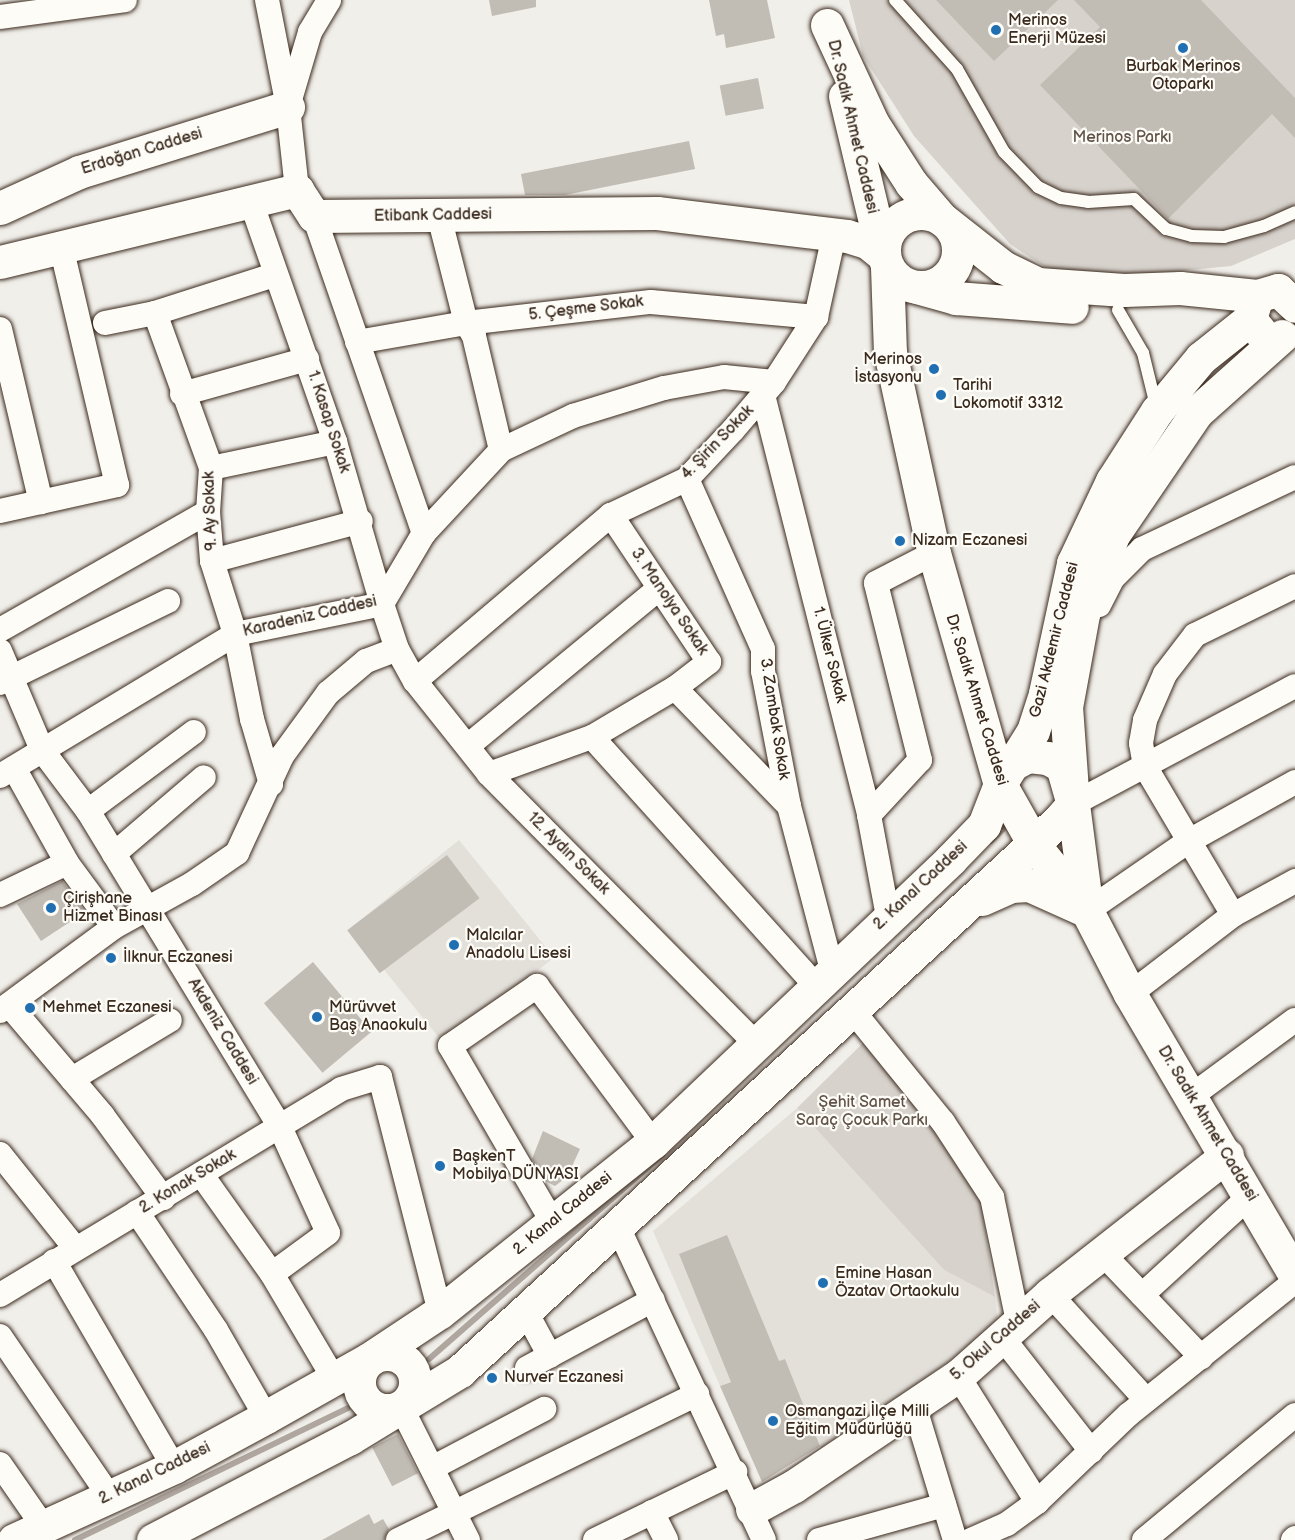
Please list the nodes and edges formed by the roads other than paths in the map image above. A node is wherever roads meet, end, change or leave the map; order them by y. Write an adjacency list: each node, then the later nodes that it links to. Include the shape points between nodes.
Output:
1 (125, 0): 6 (street)
2 (267, 0): 7 (street)
3 (329, 0): 7 (street, via 310,32)
4 (895, 0): 11 (lane, via 957,69 1004,153 1038,187 1061,198 1088,202 1134,200 1166,229 1192,236 1224,237)
5 (824, 13): 13 (main road, via 873,124 911,183); 16 (main road, Dr. Sadık Ahmet Caddesi)
6 (0, 17)
7 (288, 107): 9 (street); 10 (main road, Erdoğan Caddesi, via 79,172)
8 (250, 199): 9 (main road, Etibank Caddesi); 15 (main road, Etibank Caddesi); 18 (street, 1. Kasap Sokak)
9 (306, 203): 12 (main road, Etibank Caddesi); 29 (street)
10 (0, 208)
11 (1295, 212)
12 (439, 216): 14 (main road, Etibank Caddesi, via 657,213); 26 (street)
13 (942, 219): 16 (main road, via 919,212 896,221 884,242); 20 (main road, via 956,239 956,263 940,282); 21 (main road, via 1003,267 1038,285 1124,290 1180,288)
14 (834, 235): 16 (main road, Etibank Caddesi, via 867,242); 24 (street, 4. Şirin Sokak)
15 (61, 246): 17 (main road, Etibank Caddesi); 39 (street, via 117,485)
16 (885, 261): 20 (main road, via 900,280); 46 (main road, Dr. Sadık Ahmet Caddesi, via 890,352)
17 (0, 262)
18 (274, 275): 23 (street); 30 (street, 1. Kasap Sokak)
19 (1295, 275): 21 (main road, Gazi Akdemir Caddesi)
20 (917, 287): 22 (main road, via 956,298)
21 (1255, 304): 22 (main road); 27 (main road, via 1285,293); 33 (main road, Gazi Akdemir Caddesi, via 1201,358)
22 (1118, 310): 33 (lane, via 1143,353)
23 (155, 313): 25 (street); 32 (street, 9. Ay Sokak)
24 (816, 317): 26 (street, 5. Çeşme Sokak, via 651,302); 31 (street, 4. Şirin Sokak)
25 (105, 323)
26 (466, 323): 29 (street, 5. Çeşme Sokak); 35 (street, via 474,336)
27 (1292, 326): 45 (main road, Gazi Akdemir Caddesi, via 1197,412)
28 (0, 329): 39 (street)
29 (357, 342): 44 (street)
30 (307, 359): 32 (street); 34 (street, 1. Kasap Sokak)
31 (768, 388): 35 (street, Karadeniz Caddesi, via 724,377 664,388 573,416); 38 (street, 4. Şirin Sokak); 74 (street, 1. Ülker Sokak)
32 (182, 394): 36 (street, 9. Ay Sokak)
33 (1157, 411): 67 (main road, Gazi Akdemir Caddesi, via 1112,481 1072,563 1045,693 1033,731)
34 (335, 442): 36 (street); 43 (street, 1. Kasap Sokak)
35 (501, 450): 44 (street, Karadeniz Caddesi)
36 (211, 468): 41 (street, 9. Ay Sokak)
37 (1295, 477): 45 (street)
38 (687, 479): 42 (street, 4. Şirin Sokak); 72 (street, 3. Zambak Sokak, via 763,649 763,671)
39 (41, 502): 40 (street)
40 (0, 511)
41 (208, 512): 47 (street, 9. Ay Sokak); 52 (street)
42 (611, 515): 49 (street, 3. Manolya Sokak); 57 (street, 4. Şirin Sokak)
43 (360, 521): 47 (street); 51 (street, 1. Kasap Sokak)
44 (424, 533): 51 (street, Karadeniz Caddesi)
45 (1127, 542): 71 (main road, Gazi Akdemir Caddesi, via 1083,614 1066,707)
46 (934, 553): 67 (main road, Dr. Sadık Ahmet Caddesi); 74 (street, via 876,583 920,760)
47 (212, 561): 53 (street, 9. Ay Sokak)
48 (1295, 586): 64 (street, via 1195,635 1165,674 1145,720 1141,743)
49 (658, 589): 59 (street, 3. Manolya Sokak, via 709,662); 62 (street)
50 (168, 601): 56 (street)
51 (382, 604): 53 (street, Karadeniz Caddesi); 54 (street, 1. Kasap Sokak)
52 (0, 630)
53 (235, 633): 63 (street, Karadeniz Caddesi); 70 (street, 9. Ay Sokak, via 252,719)
54 (397, 649): 57 (street, 12. Aydın Sokak); 70 (street, via 366,661 328,693 282,756)
55 (0, 651): 56 (street, Akdeniz Caddesi)
56 (4, 681): 63 (street, Akdeniz Caddesi)
57 (415, 681): 62 (street, 12. Aydın Sokak)
58 (1295, 687): 64 (street)
59 (675, 688): 61 (street, 3. Manolya Sokak); 72 (street)
60 (194, 732): 73 (street)
61 (592, 736): 66 (street, 3. Manolya Sokak); 87 (street)
62 (469, 745): 66 (street, 12. Aydın Sokak)
63 (42, 750): 65 (street, Karadeniz Caddesi); 73 (street, Akdeniz Caddesi)
64 (1145, 766): 71 (street); 75 (street)
65 (7, 772): 78 (street)
66 (489, 774): 93 (street, 12. Aydın Sokak)
67 (1006, 774): 71 (main road, via 1028,756 1047,758 1062,766); 76 (main road, Dr. Sadık Ahmet Caddesi); 85 (main road, 2. Kanal Caddesi, via 984,825)
68 (204, 777): 77 (street)
69 (1295, 782): 75 (street)
70 (271, 784): 82 (street, via 237,853)
71 (1073, 804): 76 (main road); 83 (main road)
72 (789, 806): 87 (street, 3. Zambak Sokak)
73 (88, 811): 77 (street, Akdeniz Caddesi)
74 (869, 815): 85 (street, 1. Ülker Sokak)
75 (1189, 841): 83 (street); 84 (street)
76 (1035, 846): 81 (main road); 83 (main road, Dr. Sadık Ahmet Caddesi)
77 (114, 854): 82 (street, Akdeniz Caddesi)
78 (67, 863): 80 (street); 86 (street)
79 (1295, 881): 84 (street)
80 (0, 895)
81 (965, 908): 83 (main road, via 1011,886 1029,885); 90 (main road)
82 (147, 909): 86 (street); 96 (street, Akdeniz Caddesi)
83 (1087, 911): 88 (main road, Dr. Sadık Ahmet Caddesi)
84 (1233, 915): 88 (street)
85 (888, 917): 87 (main road, 2. Kanal Caddesi)
86 (114, 927): 89 (street)
87 (824, 979): 93 (main road, 2. Kanal Caddesi)
88 (1130, 994): 95 (main road, Dr. Sadık Ahmet Caddesi)
89 (4, 1008): 94 (street)
90 (853, 1011): 105 (main road); 117 (street, via 944,1122 992,1197)
91 (170, 1020): 94 (street)
92 (1295, 1020): 95 (street)
93 (756, 1044): 97 (main road, 2. Kanal Caddesi)
94 (72, 1079): 102 (street)
95 (1190, 1097): 99 (main road, Dr. Sadık Ahmet Caddesi)
96 (280, 1127): 100 (street, 2. Konak Sokak); 110 (street, Akdeniz Caddesi, via 328,1233); 115 (street, 2. Konak Sokak, via 341,1089 380,1077)
97 (653, 1142): 104 (main road, 2. Kanal Caddesi); 104 (street, via 537,986 450,1046)
98 (0, 1154): 106 (street)
99 (1227, 1155): 101 (main road, Dr. Sadık Ahmet Caddesi); 107 (main road, 5. Okul Caddesi)
100 (201, 1174): 102 (street, 2. Konak Sokak); 110 (street)
101 (1250, 1196): 109 (main road, Dr. Sadık Ahmet Caddesi); 113 (street)
102 (162, 1198): 103 (street, 2. Konak Sokak)
103 (137, 1212): 106 (street, 2. Konak Sokak); 131 (street, via 216,1330)
104 (553, 1223): 115 (main road, 2. Kanal Caddesi)
105 (618, 1227): 114 (street); 116 (main road)
106 (75, 1248): 108 (street, 2. Konak Sokak)
107 (1102, 1253): 111 (main road, 5. Okul Caddesi); 113 (street)
108 (54, 1261): 112 (street, 2. Konak Sokak); 134 (street)
109 (1293, 1267): 120 (street)
110 (272, 1275): 124 (street)
111 (1050, 1294): 117 (main road, 5. Okul Caddesi); 126 (street)
112 (0, 1295)
113 (1142, 1295): 120 (street)
114 (653, 1300): 119 (street); 125 (street)
115 (440, 1312): 121 (main road, 2. Kanal Caddesi)
116 (526, 1312): 119 (street); 128 (main road, via 460,1371)
117 (1010, 1329): 123 (main road, 5. Okul Caddesi); 132 (street)
118 (0, 1336): 137 (street)
119 (550, 1356): 122 (street)
120 (1201, 1357): 126 (street)
121 (369, 1359): 124 (main road, 2. Kanal Caddesi); 128 (main road, via 387,1353 397,1355 411,1366 414,1393)
122 (527, 1368)
123 (958, 1376): 127 (main road, 5. Okul Caddesi); 138 (street)
124 (334, 1379): 131 (main road, 2. Kanal Caddesi)
125 (697, 1394): 136 (street); 141 (street)
126 (1146, 1400): 132 (street)
127 (914, 1406): 139 (street); 140 (main road, 5. Okul Caddesi)
128 (401, 1407): 135 (street); 144 (main road)
129 (544, 1409): 135 (street)
130 (1295, 1415): 156 (street)
131 (266, 1418): 134 (main road, 2. Kanal Caddesi)
132 (1091, 1451): 138 (street)
133 (0, 1464): 143 (street)
134 (174, 1467): 137 (main road, 2. Kanal Caddesi)
135 (432, 1468): 141 (street)
136 (735, 1472): 140 (street); 142 (street)
137 (109, 1496): 143 (main road, 2. Kanal Caddesi)
138 (1036, 1502): 145 (street)
139 (944, 1505): 146 (street); 154 (street)
140 (752, 1509): 153 (street)
141 (453, 1510): 149 (street); 150 (street)
142 (652, 1512): 151 (street); 152 (street)
143 (43, 1526): 147 (main road, 2. Kanal Caddesi)
144 (189, 1531): 148 (main road)
145 (1012, 1532): 155 (street)
146 (829, 1539)
147 (14, 1540)
148 (153, 1540)
149 (398, 1540)
150 (468, 1540)
151 (595, 1540)
152 (666, 1540)
153 (764, 1540)
154 (955, 1540)
155 (971, 1540)
156 (1144, 1540)

